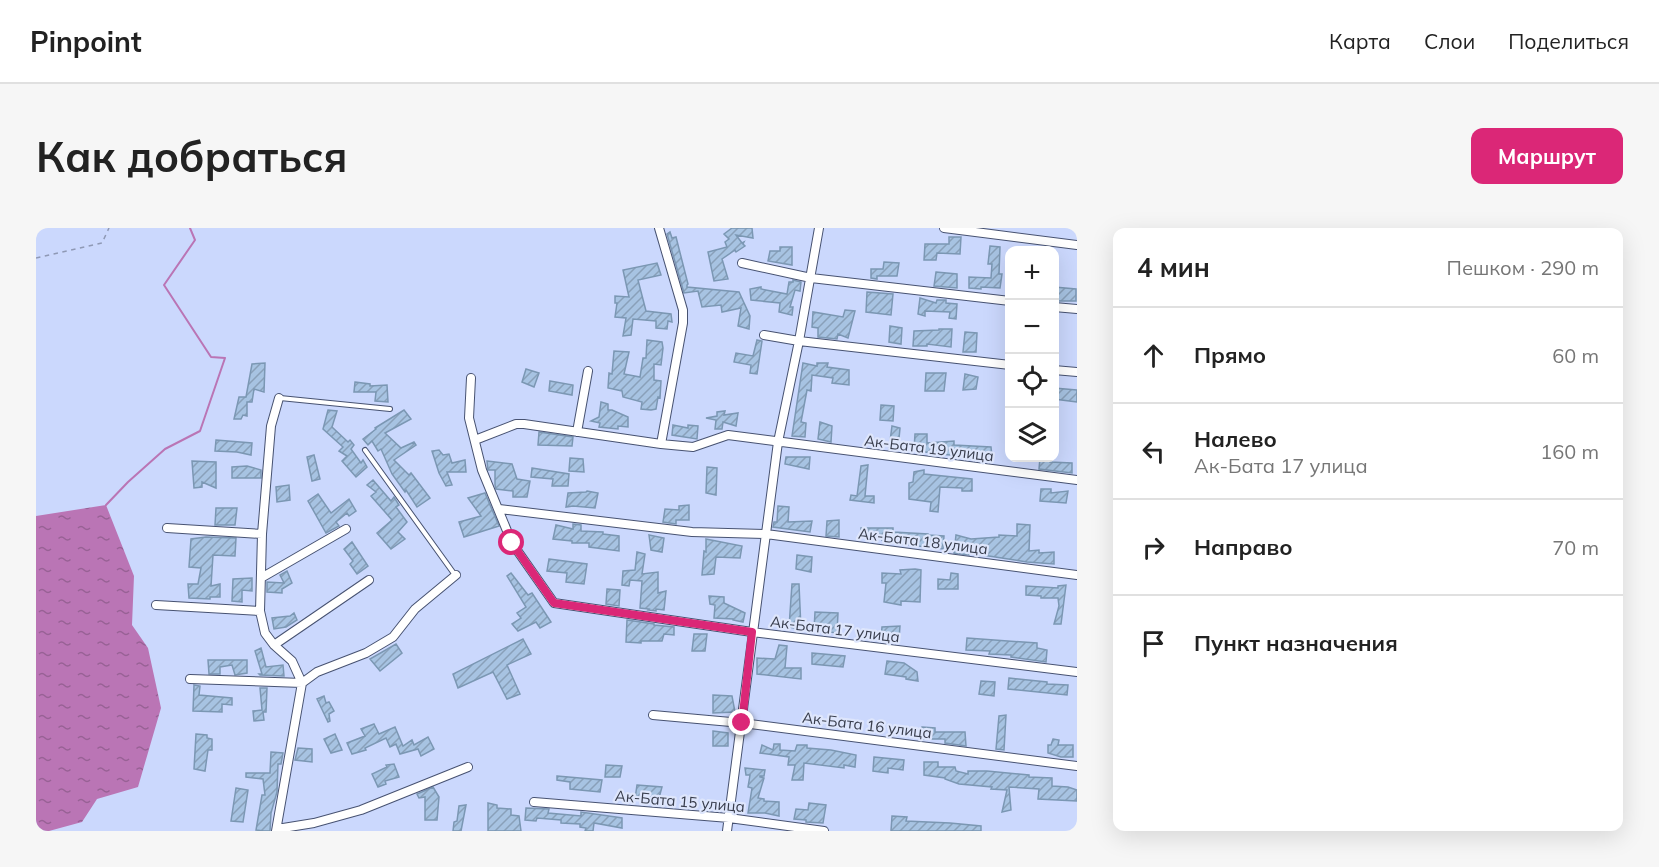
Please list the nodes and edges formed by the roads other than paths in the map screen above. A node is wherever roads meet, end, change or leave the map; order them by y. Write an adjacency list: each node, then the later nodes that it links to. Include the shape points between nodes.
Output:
1 (659, 228): 22 (street, via 683,310)
2 (819, 228): 6 (street)
3 (944, 228): 4 (street)
4 (1077, 245)
5 (742, 263): 6 (street)
6 (811, 278): 7 (street); 11 (street)
7 (1005, 301)
8 (1059, 307): 9 (street)
9 (1077, 309)
10 (764, 335): 11 (street)
11 (799, 340): 12 (street); 21 (street)
12 (1005, 363)
13 (588, 370): 19 (street)
14 (1059, 370): 15 (street)
15 (1077, 372)
16 (471, 378): 20 (street, via 469,418)
17 (279, 398): 18 (lane); 28 (street, via 271,426)
18 (390, 409)
19 (577, 432): 20 (street, Ак-Бата 19 улица, via 516,424); 22 (street, Ак-Бата 19 улица)
20 (476, 440): 25 (street, via 482,470)
21 (778, 442): 22 (street, Ак-Бата 19 улица, via 728,435 693,447); 24 (street, Ак-Бата 19 улица); 29 (street)
22 (661, 444)
23 (365, 450): 31 (lane)
24 (1077, 480)
25 (499, 509): 29 (street, Ак-Бата 18 улица, via 692,532); 36 (street, Ак-Бата 17 улица, via 512,543 554,603)
26 (167, 528): 28 (street)
27 (346, 529): 32 (street)
28 (262, 534): 32 (street)
29 (766, 534): 30 (street, Ак-Бата 18 улица); 36 (street)
30 (1077, 574)
31 (456, 575): 40 (street, via 415,609 393,637 317,672)
32 (261, 578): 35 (street)
33 (369, 580): 37 (street)
34 (156, 605): 35 (street)
35 (260, 610): 37 (street, via 265,633)
36 (752, 632): 38 (street, Ак-Бата 17 улица); 42 (street)
37 (274, 645): 40 (street, via 292,661)
38 (1077, 672)
39 (190, 679): 40 (street)
40 (302, 683): 47 (street)
41 (653, 715): 42 (street, Ак-Бата 16 улица)
42 (742, 723): 43 (street, Ак-Бата 16 улица); 46 (street)
43 (1077, 766)
44 (468, 768): 47 (street, via 361,810)
45 (534, 801): 46 (street, Ак-Бата 15 улица)
46 (729, 818): 48 (street); 49 (street, Ак-Бата 15 улица)
47 (276, 830)
48 (727, 831)
49 (824, 831)

